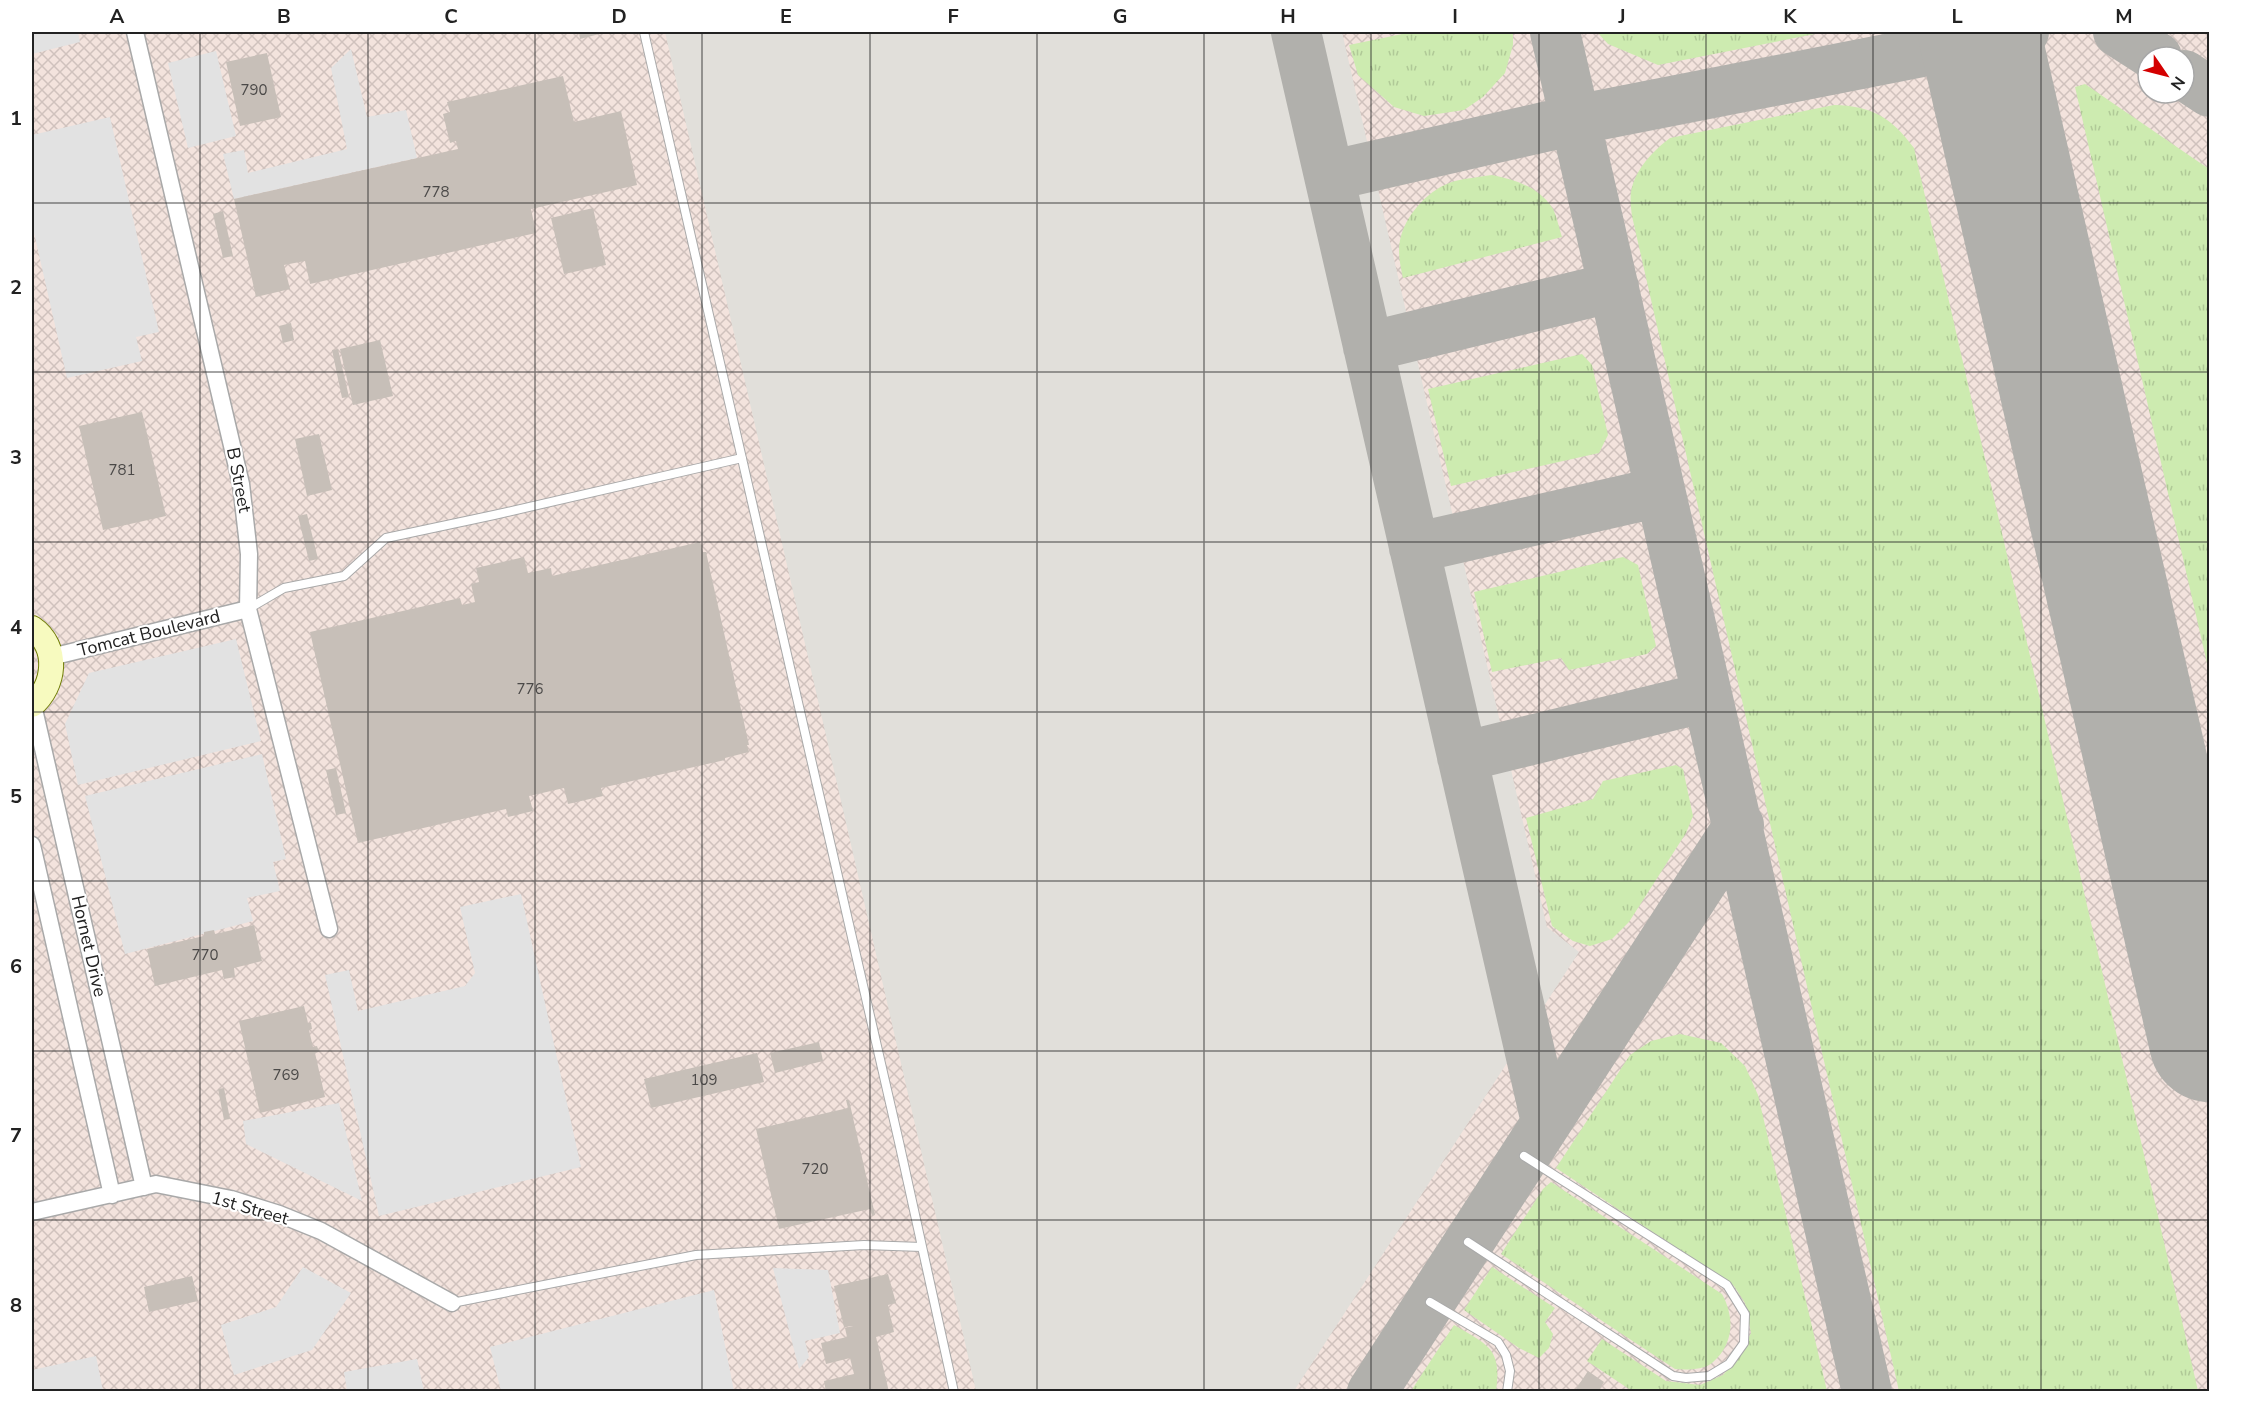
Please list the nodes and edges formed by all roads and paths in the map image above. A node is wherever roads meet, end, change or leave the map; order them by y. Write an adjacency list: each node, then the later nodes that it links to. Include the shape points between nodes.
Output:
1 (135, 32): 4 (street, B Street, via 241,483 249,554)
2 (644, 32): 3 (lane)
3 (742, 458): 4 (lane, via 386,538 344,576 284,588); 15 (lane)
4 (248, 609): 6 (street, Tomcat Boulevard); 9 (street, B Street)
5 (32, 628): 6 (main road, via 45,642)
6 (51, 657): 7 (main road, via 48,684)
7 (32, 705): 11 (street, Hornet Drive)
8 (32, 845): 12 (street, Hornet Drive)
9 (329, 929)
10 (1524, 1156): 14 (lane, via 1727,1285 1745,1314 1743,1343 1729,1364 1709,1376 1673,1376)
11 (144, 1187): 12 (street, 1st Street); 17 (street, 1st Street, via 156,1184 231,1199 279,1214 321,1232)
12 (112, 1195): 13 (street, 1st Street)
13 (32, 1212)
14 (1468, 1242)
15 (922, 1247): 17 (lane, via 864,1245 696,1255); 18 (lane)
16 (1430, 1302): 19 (lane, via 1498,1342 1510,1371)
17 (452, 1303)
18 (954, 1392)
19 (1507, 1392)

